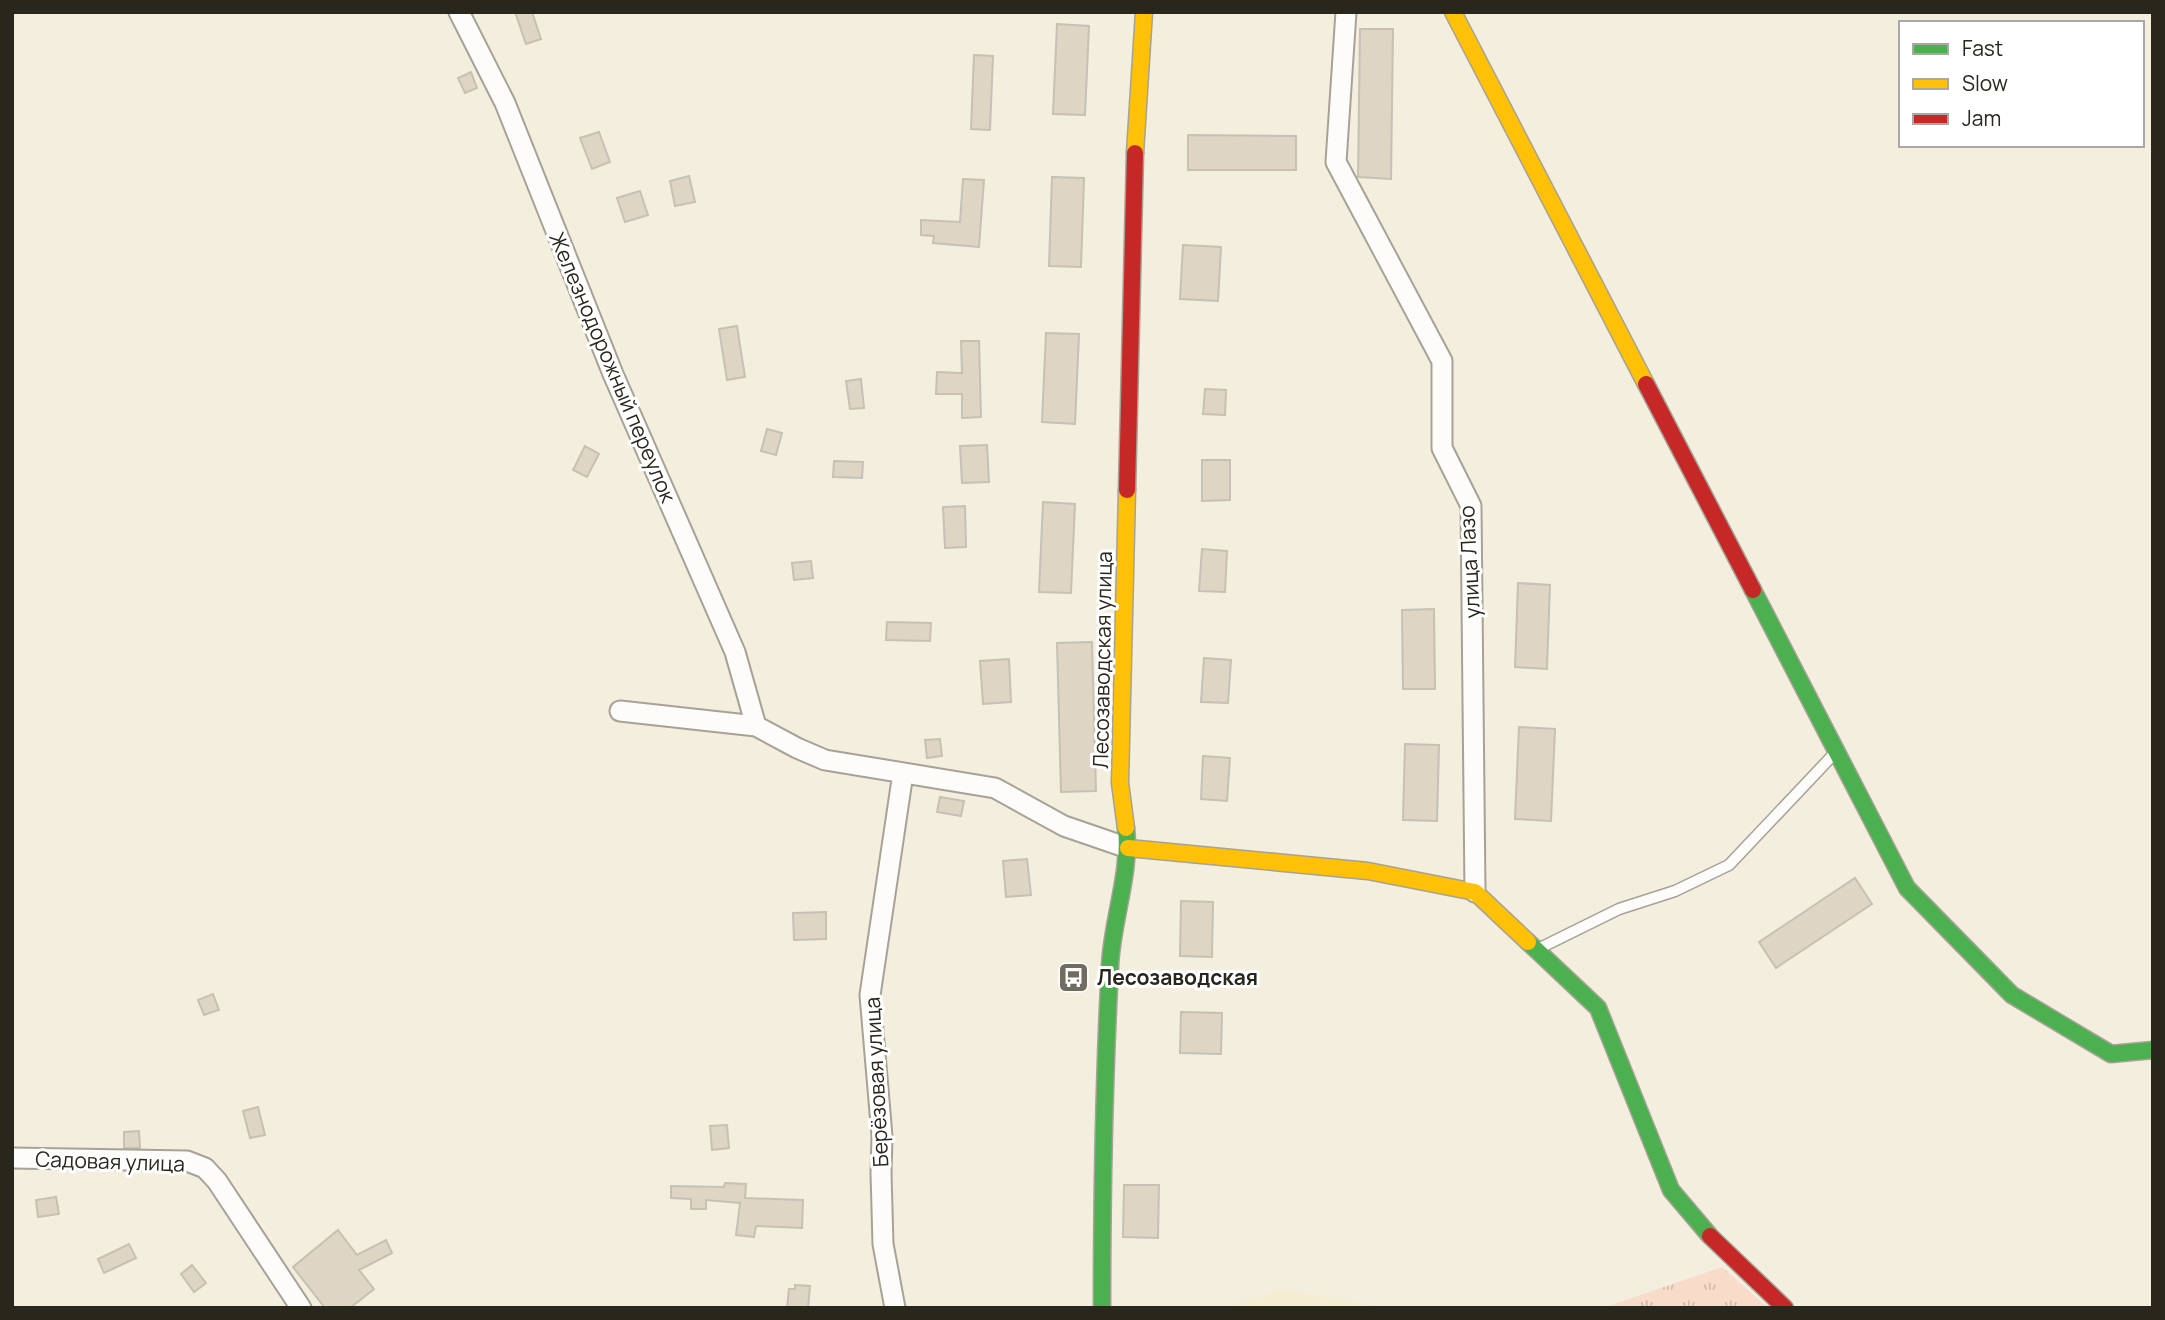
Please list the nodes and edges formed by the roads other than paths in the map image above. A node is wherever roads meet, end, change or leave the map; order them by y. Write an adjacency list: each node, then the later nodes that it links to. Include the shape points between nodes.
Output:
1 (460, 12): 6 (street, Железнодорожный переулок, via 505,103 612,374 735,652)
2 (1144, 12): 9 (street, Лесозаводская улица, via 1135,152 1120,783)
3 (1346, 12): 10 (street, улица Лазо, via 1336,162 1441,361 1442,448 1471,506)
4 (1453, 12): 7 (street)
5 (621, 711): 6 (street)
6 (756, 726): 8 (street, via 825,760)
7 (1836, 751): 11 (lane, via 1729,865 1675,891 1619,909); 12 (street, via 1907,888 2011,995 2111,1054)
8 (903, 772): 9 (street, via 995,788 1064,826); 15 (street, Берёзовая улица, via 870,995 882,1136 883,1244)
9 (1128, 848): 10 (street, via 1368,871); 16 (street, Лесозаводская улица, via 1110,961 1102,1129)
10 (1475, 892): 11 (street)
11 (1536, 949): 17 (street, via 1598,1008 1671,1190 1703,1230)
12 (2153, 1050)
13 (12, 1158): 14 (street, Садовая улица, via 187,1161 205,1168)
14 (301, 1308)
15 (895, 1308)
16 (1102, 1308)
17 (1785, 1308)

